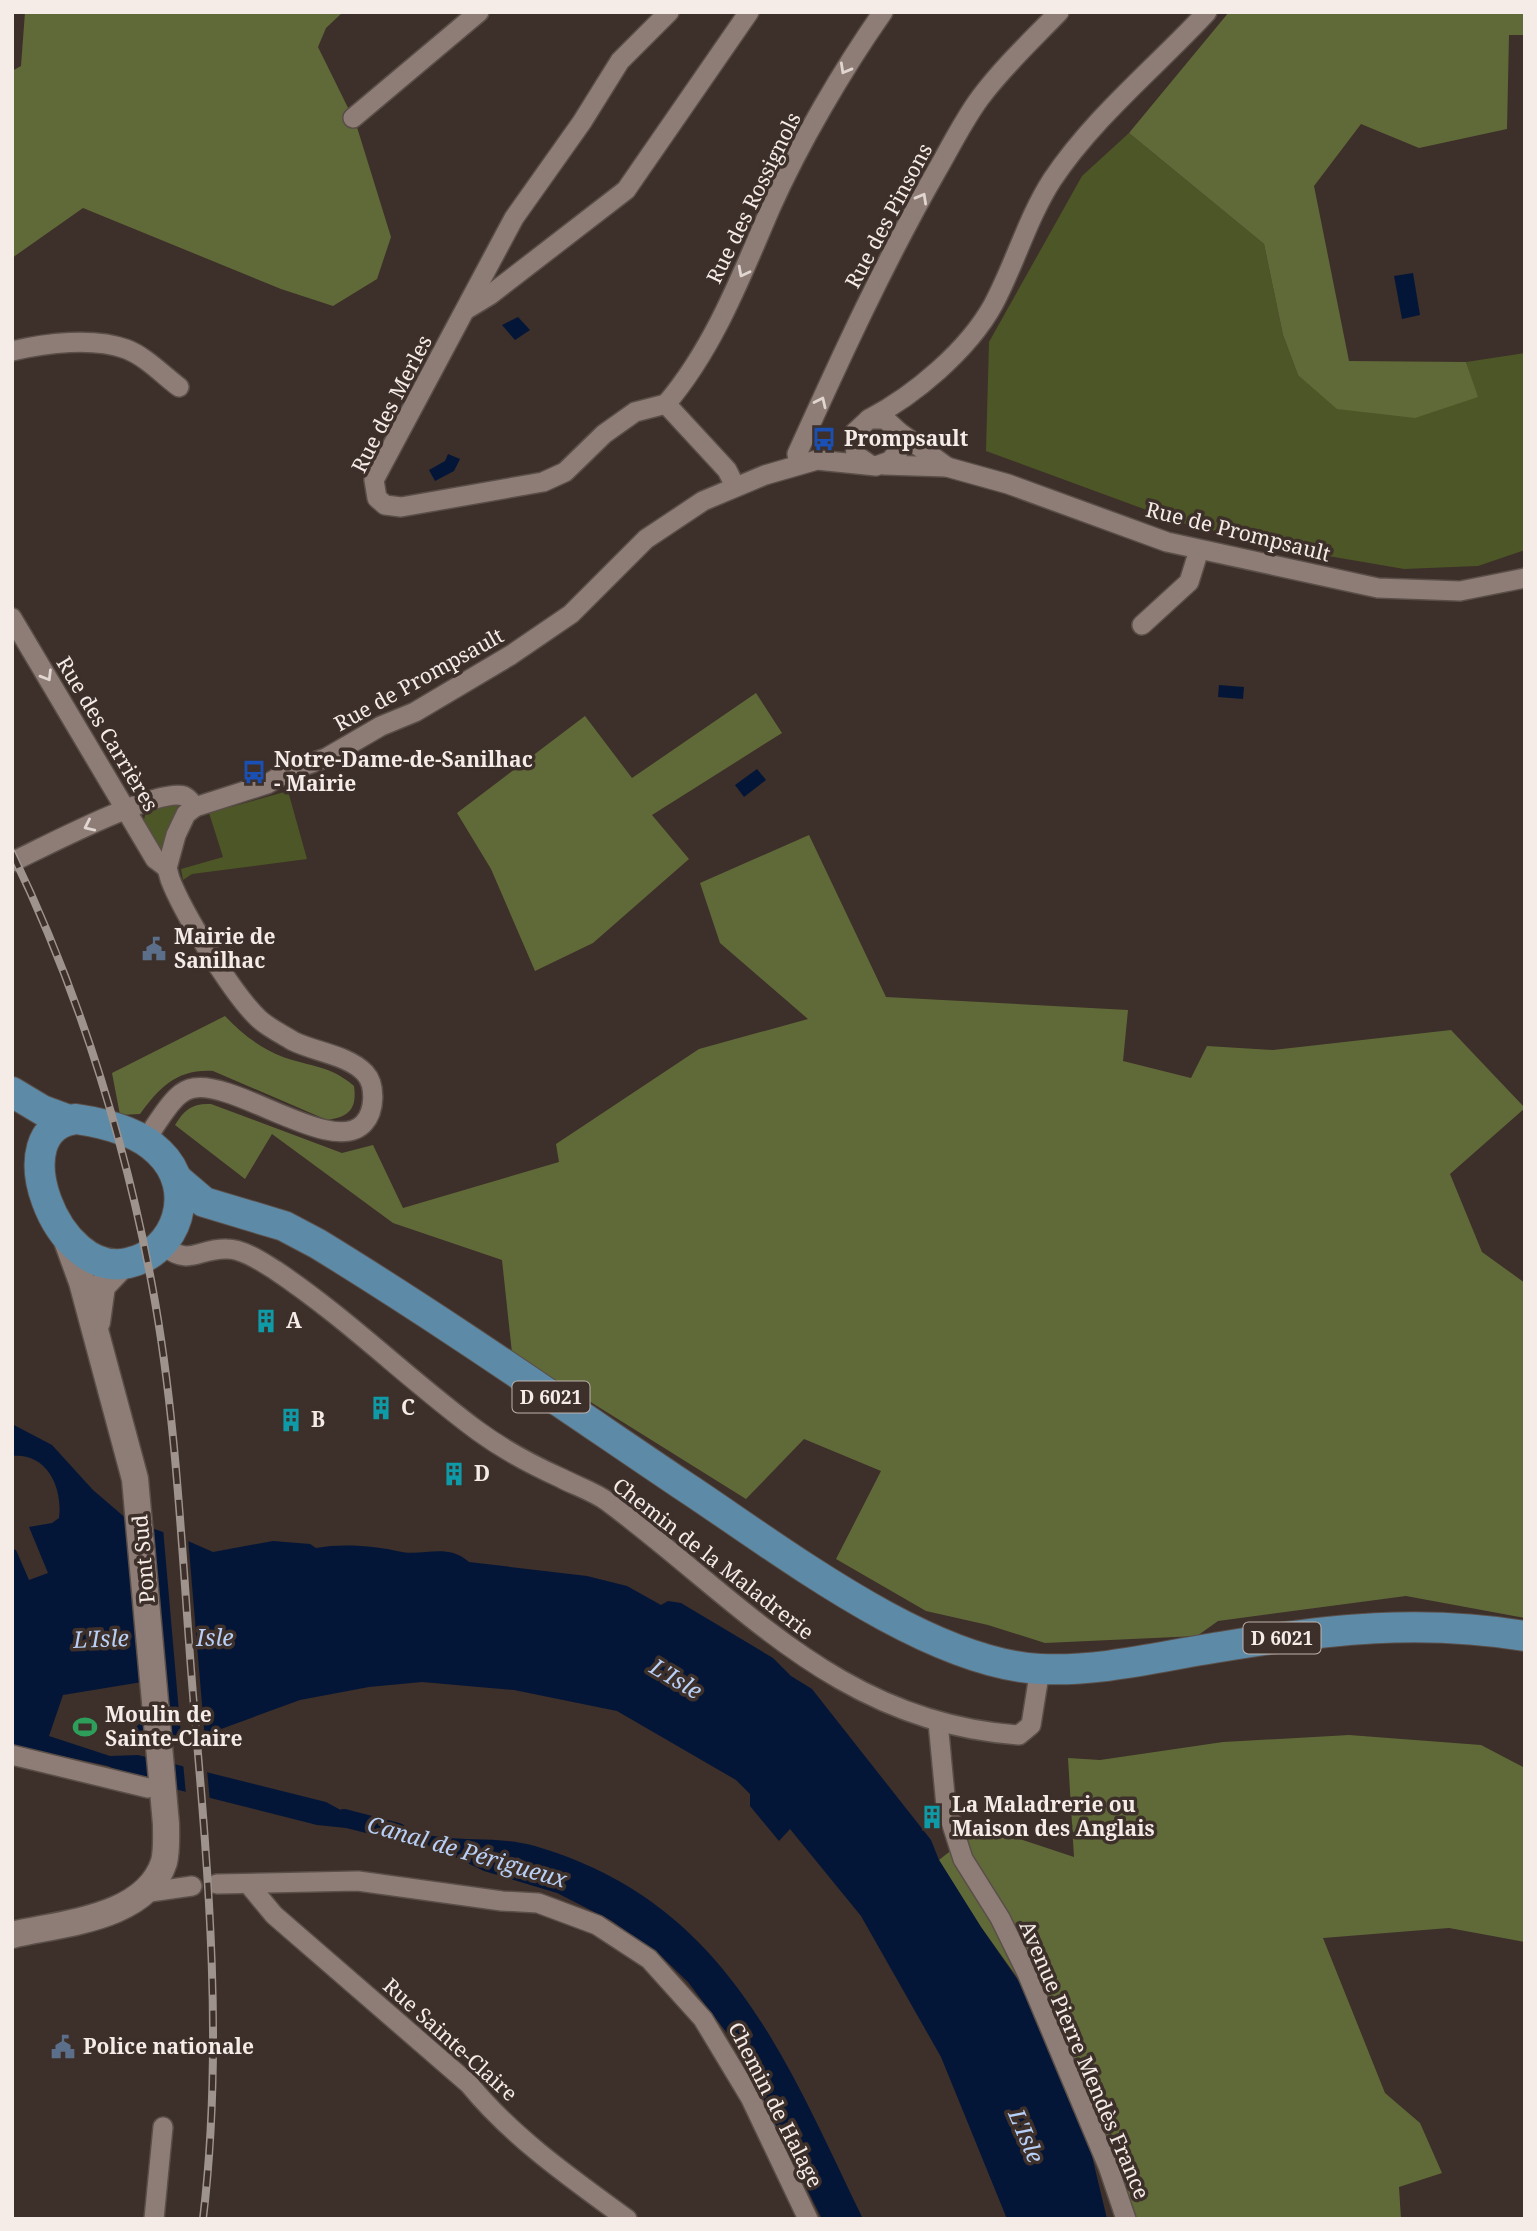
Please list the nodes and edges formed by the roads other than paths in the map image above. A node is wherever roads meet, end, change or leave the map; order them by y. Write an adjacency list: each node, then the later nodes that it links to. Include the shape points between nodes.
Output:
1 (479, 12): 7 (street)
2 (669, 12): 8 (street, Rue des Merles, via 620,61 548,165 514,218)
3 (749, 12): 8 (street, via 626,190)
4 (883, 12): 12 (street, Rue des Rossignols, one-way to 12, via 792,164 688,377)
5 (1059, 12): 16 (street, Rue des Pinsons, one-way to 5, via 797,454 896,244 931,181 977,102)
6 (1207, 12): 11 (street, via 1070,157 1038,205 982,322 948,360)
7 (353, 118)
8 (467, 309): 12 (street, Rue des Merles, via 374,480 377,498 385,505 419,506 543,482 565,472 635,412)
9 (12, 351): 10 (street, via 51,344 114,346 138,356)
10 (179, 387)
11 (902, 398): 13 (street); 14 (street)
12 (666, 404): 19 (street, via 727,470)
13 (869, 419): 14 (street, via 885,419); 15 (street)
14 (898, 431): 17 (street, via 899,450); 18 (street, Rue de Prompsault)
15 (854, 433): 16 (street, Rue de Prompsault); 17 (street, via 856,455)
16 (808, 462): 17 (street, Rue de Prompsault); 19 (street, Rue de Prompsault)
17 (876, 464): 18 (street, Rue de Prompsault)
18 (947, 467): 20 (street, Rue de Prompsault)
19 (735, 486): 24 (street, Rue de Prompsault, via 672,520 571,614 459,686 326,758)
20 (1199, 550): 21 (street, Rue de Prompsault, via 1391,589 1460,591); 23 (street, via 1189,582)
21 (1525, 578)
22 (12, 618): 25 (street, Rue des Carrières, one-way to 25)
23 (1142, 625)
24 (195, 807): 25 (street, via 180,795); 27 (street, via 186,814 176,835)
25 (125, 810): 26 (street, one-way to 26); 27 (street, Rue des Carrières, via 155,859)
26 (12, 862)
27 (167, 868): 31 (street, Rue des Carrières, via 235,991 259,1019 367,1075 372,1110 354,1129 323,1130 220,1091 193,1088 170,1104)
28 (12, 1092): 30 (main road)
29 (12, 1098): 32 (main road, via 32,1123)
30 (69, 1120): 31 (main road, via 96,1122); 32 (main road, via 52,1132)
31 (147, 1142): 33 (main road, via 162,1154)
32 (41, 1149): 36 (main road, via 39,1178)
33 (177, 1180): 34 (main road, D 6021, via 191,1194 218,1208); 35 (main road, via 180,1206)
34 (284, 1226): 35 (main road, D 6021, via 218,1219); 40 (main road, D 6021, via 371,1277 815,1573 906,1628 1002,1663)
35 (169, 1237): 37 (main road, via 137,1261); 41 (street, Chemin de la Maladrerie, via 177,1256 230,1249 275,1270 479,1432 527,1462 605,1499 804,1660)
36 (66, 1238): 37 (main road, via 89,1256); 38 (main road, Pont Sud)
37 (123, 1264): 38 (main road, Pont Sud, via 102,1286)
38 (97, 1341): 47 (main road, Pont Sud, via 139,1505 166,1824 163,1865)
39 (1525, 1636): 40 (main road, D 6021, via 1467,1627 1342,1630 1132,1663)
40 (1040, 1669): 41 (street, Chemin de la Maladrerie, via 1026,1732 993,1733)
41 (938, 1722): 53 (street, Avenue Pierre Mendès France, via 946,1807 963,1859 1027,1973)
42 (12, 1755): 43 (street)
43 (148, 1788)
44 (217, 1884): 45 (street, Chemin de Halage)
45 (250, 1885): 51 (street, Rue Sainte-Claire, via 274,1915 483,2101 568,2176); 52 (street, Chemin de Halage, via 358,1881 538,1903 573,1914 625,1941 667,1976 714,2034 750,2097)
46 (192, 1886): 47 (street)
47 (143, 1893): 48 (main road, via 103,1913)
48 (12, 1935)
49 (163, 2127): 50 (street)
50 (154, 2219)
51 (627, 2219)
52 (808, 2219)
53 (1126, 2219)

